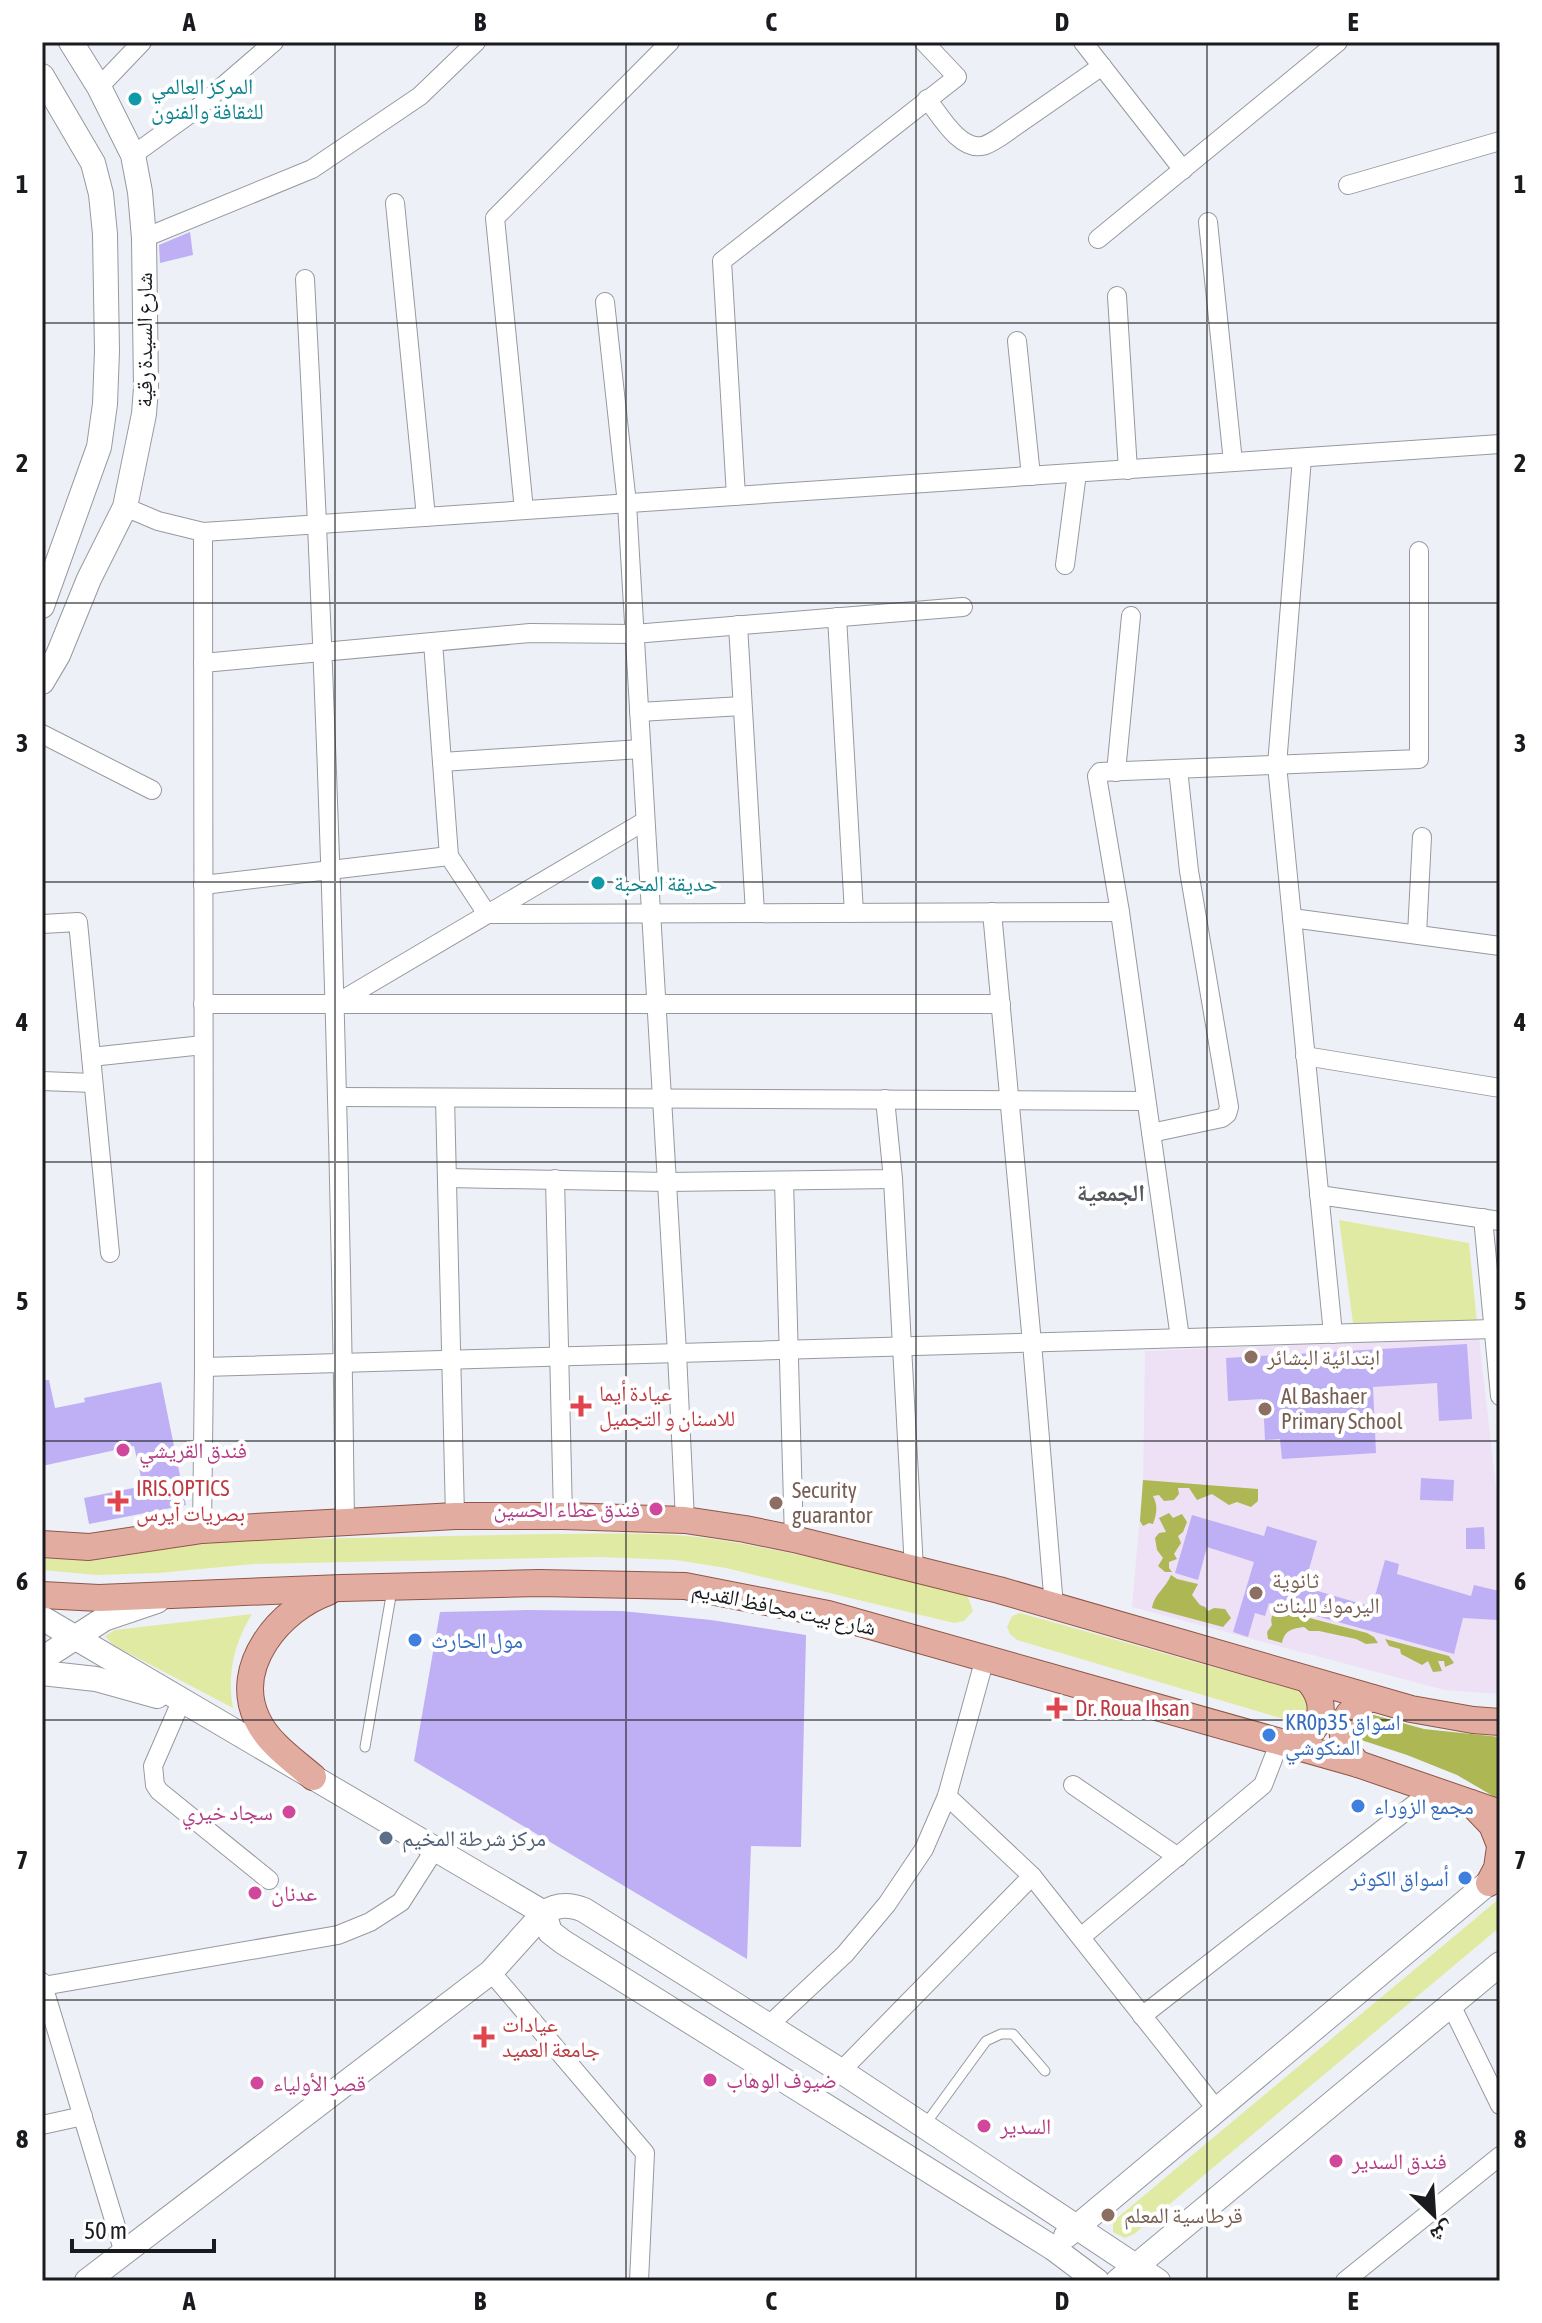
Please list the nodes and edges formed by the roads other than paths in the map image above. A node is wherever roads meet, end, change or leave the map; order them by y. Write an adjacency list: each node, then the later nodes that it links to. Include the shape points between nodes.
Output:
1 (71, 42): 11 (main road, شارع السيدة رقية)
2 (142, 42): 11 (street)
3 (274, 42): 14 (street)
4 (476, 42): 19 (street, via 420,96 312,169)
5 (670, 42): 35 (street, via 495,218)
6 (924, 42): 12 (street, via 957,77)
7 (1083, 42): 9 (street)
8 (1338, 42): 15 (street)
9 (1102, 66): 12 (street, via 983,146 960,139); 15 (street)
10 (42, 76): 31 (main road, شارع السيدة رقية, via 93,163 101,194 105,404)
11 (99, 87): 14 (main road, شارع السيدة رقية)
12 (927, 99): 32 (street, via 722,261)
13 (1500, 141): 16 (street)
14 (133, 155): 19 (main road, شارع السيدة رقية)
15 (1183, 170): 20 (street)
16 (1348, 185)
17 (395, 203): 36 (street)
18 (1208, 222): 27 (street)
19 (144, 238): 34 (main road, شارع السيدة رقية, via 144,414)
20 (1098, 239)
21 (305, 279): 37 (street)
22 (1117, 296): 28 (street)
23 (605, 302): 33 (street)
24 (1017, 341): 30 (street)
25 (1500, 444): 26 (street)
26 (1302, 458): 27 (street); 56 (street)
27 (1233, 462): 28 (street)
28 (1128, 470): 29 (street)
29 (1077, 473): 30 (street); 40 (street)
30 (1031, 476): 32 (street)
31 (86, 485): 34 (main road); 41 (main road, شارع السيدة رقية)
32 (736, 496): 33 (street)
33 (627, 504): 35 (street); 46 (street)
34 (125, 507): 38 (street); 50 (main road, شارع السيدة رقية)
35 (524, 510): 36 (street)
36 (426, 517): 37 (street)
37 (318, 523): 38 (street); 48 (street)
38 (203, 532): 49 (street)
39 (1419, 551): 56 (street, via 1419,759)
40 (1065, 565)
41 (42, 606)
42 (963, 607): 44 (street)
43 (1131, 616): 58 (street)
44 (837, 617): 45 (street); 69 (street)
45 (738, 625): 46 (street); 51 (street)
46 (634, 634): 47 (street, via 530,633); 52 (street)
47 (433, 642): 48 (street); 55 (street)
48 (323, 652): 49 (street); 63 (street)
49 (203, 663): 64 (street)
50 (42, 682)
51 (742, 706): 52 (street); 68 (street)
52 (639, 712): 54 (street)
53 (42, 734): 59 (street)
54 (641, 749): 55 (street); 60 (street)
55 (442, 762): 62 (street)
56 (1277, 765): 57 (street); 71 (street)
57 (1178, 769): 58 (street); 91 (street, via 1189,871 1229,1107 1222,1118)
58 (1116, 772): 66 (street, via 1097,776)
59 (152, 790)
60 (645, 821): 67 (street); 70 (street)
61 (1422, 837): 73 (street)
62 (449, 856): 63 (street); 70 (street)
63 (330, 870): 64 (street); 76 (street)
64 (203, 885): 75 (street)
65 (992, 912): 66 (street); 69 (street); 78 (street)
66 (1120, 912): 90 (street)
67 (651, 913): 68 (street); 70 (street); 77 (street)
68 (755, 913): 69 (street)
69 (854, 913)
70 (487, 914): 76 (street)
71 (1292, 918): 73 (street); 80 (street)
72 (42, 924): 81 (street, via 78,922)
73 (1417, 934): 74 (street)
74 (1500, 946)
75 (203, 1004): 76 (street); 79 (street)
76 (334, 1004): 77 (street); 85 (street)
77 (656, 1004): 78 (street); 87 (street)
78 (1001, 1004): 89 (street)
79 (203, 1045): 81 (street); 110 (street)
80 (1305, 1056): 84 (street); 97 (street)
81 (91, 1057): 83 (street)
82 (42, 1081): 83 (street)
83 (93, 1083): 99 (street)
84 (1500, 1088)
85 (337, 1097): 86 (street); 109 (street)
86 (445, 1098): 87 (street); 92 (street)
87 (662, 1099): 88 (street); 96 (street)
88 (885, 1099): 89 (street); 94 (street)
89 (1010, 1100): 90 (street); 103 (street)
90 (1146, 1101): 91 (street)
91 (1151, 1133): 102 (street)
92 (448, 1178): 93 (street); 108 (street)
93 (555, 1179): 96 (street); 107 (street)
94 (893, 1179): 95 (street); 104 (street)
95 (784, 1181): 96 (street); 105 (street)
96 (667, 1182): 106 (street)
97 (1319, 1195): 98 (street); 101 (street)
98 (1492, 1219): 100 (street)
99 (110, 1253)
100 (1493, 1329): 101 (street); 111 (street)
101 (1333, 1334): 102 (street)
102 (1180, 1338): 103 (street)
103 (1032, 1343): 104 (street); 125 (street)
104 (903, 1347): 105 (street); 120 (street)
105 (790, 1350): 106 (street); 118 (street)
106 (677, 1353): 107 (street); 115 (street)
107 (560, 1356): 108 (street); 114 (street)
108 (453, 1360): 109 (street); 113 (street)
109 (343, 1363): 110 (street); 116 (street)
110 (204, 1367): 117 (street)
111 (1499, 1377): 112 (street)
112 (1500, 1396)
113 (455, 1516): 114 (main road); 116 (main road)
114 (563, 1516): 115 (main road)
115 (685, 1520): 118 (main road)
116 (345, 1521): 117 (main road)
117 (202, 1530): 119 (main road, via 89,1547)
118 (794, 1539): 120 (main road)
119 (42, 1544)
120 (914, 1569): 125 (main road)
121 (393, 1586): 122 (main road, شارع بيت محافظ القديم); 128 (main road, شارع بيت محافظ القديم, via 685,1586 828,1614); 137 (lane)
122 (342, 1588): 124 (main road, شارع بيت محافظ القديم); 139 (main road, via 312,1598 275,1628 252,1672 251,1704 257,1720 266,1735)
123 (42, 1595): 124 (main road, شارع بيت محافظ القديم)
124 (184, 1596): 127 (main road, via 123,1611)
125 (1054, 1606): 131 (main road)
126 (42, 1618): 127 (main road)
127 (75, 1637): 129 (main road); 134 (main road)
128 (985, 1658): 136 (main road, شارع بيت محافظ القديم); 142 (street)
129 (42, 1659)
130 (42, 1673): 133 (main road, via 96,1679)
131 (1308, 1680): 132 (main road); 136 (main road, via 1319,1698 1319,1718 1309,1735)
132 (1372, 1698): 135 (main road, via 1434,1714); 138 (main road, via 1353,1708 1343,1726 1345,1747)
133 (180, 1704): 134 (main road); 150 (street, via 153,1766 155,1785)
134 (204, 1714): 139 (main road)
135 (1500, 1722)
136 (1285, 1743): 138 (main road, شارع بيت محافظ القديم); 147 (street, via 1263,1785)
137 (365, 1747)
138 (1358, 1764): 141 (main road, شارع بيت محافظ القديم)
139 (313, 1777): 146 (main road)
140 (1073, 1785): 147 (street)
141 (1434, 1789): 143 (main road, شارع بيت محافظ القديم); 157 (street)
142 (947, 1796): 148 (street); 158 (street, via 924,1849 887,1904 845,1954)
143 (1468, 1801): 144 (main road, شارع بيت محافظ القديم); 145 (main road, via 1492,1825)
144 (1500, 1813)
145 (1500, 1846): 149 (main road)
146 (435, 1849): 151 (main road); 155 (street, via 401,1902 338,1935)
147 (1178, 1857): 152 (street)
148 (1032, 1876): 152 (street); 159 (street)
149 (1494, 1878): 162 (main road)
150 (269, 1880)
151 (544, 1913): 154 (main road); 158 (main road, via 562,1906 584,1910); 168 (main road, via 550,1932 563,1942)
152 (1081, 1937): 157 (street)
153 (1500, 1964): 156 (main road)
154 (491, 1972): 169 (main road); 172 (street, via 645,2153)
155 (43, 1984): 163 (street)
156 (1451, 2005): 161 (street); 170 (main road)
157 (1142, 2016): 162 (street)
158 (769, 2025): 159 (main road)
159 (841, 2071): 164 (main road)
160 (1045, 2071): 164 (lane, via 1013,2034 1001,2034 986,2041)
161 (1500, 2105)
162 (1217, 2110): 167 (main road)
163 (83, 2116): 165 (street); 169 (street)
164 (924, 2126): 167 (main road)
165 (46, 2127)
166 (1500, 2156): 175 (street)
167 (1078, 2227): 168 (main road); 170 (main road)
168 (1053, 2248): 173 (main road)
169 (124, 2253): 171 (main road)
170 (1127, 2273): 174 (main road)
171 (87, 2281)
172 (639, 2281)
173 (1097, 2281)
174 (1158, 2281)
175 (1345, 2281)

